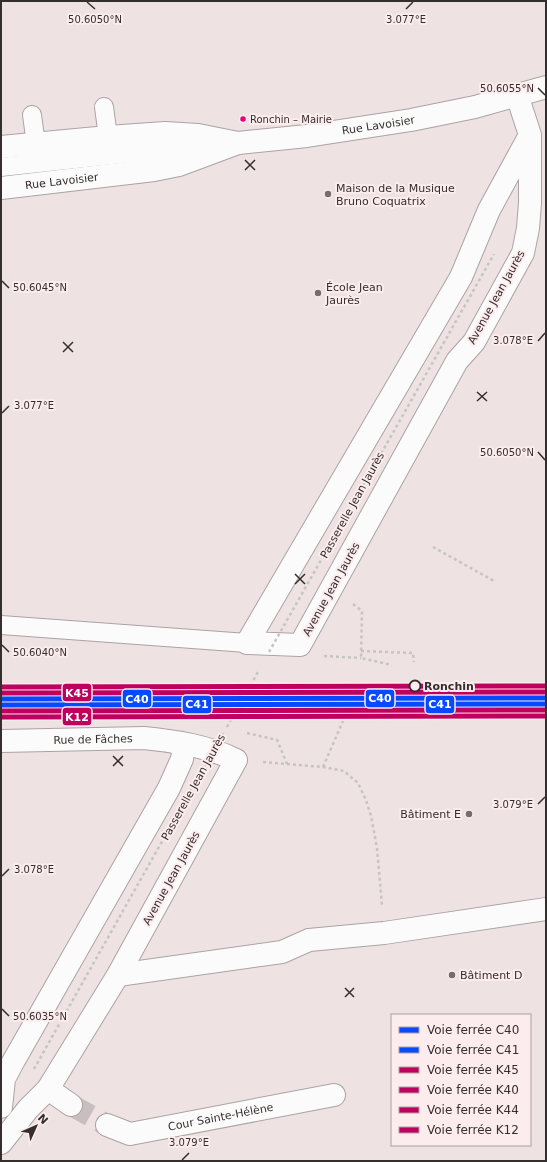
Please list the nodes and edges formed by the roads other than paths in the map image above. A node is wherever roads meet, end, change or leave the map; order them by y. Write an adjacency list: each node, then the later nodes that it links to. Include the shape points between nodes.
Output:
1 (546, 87): 2 (street)
2 (517, 95): 5 (street, Avenue Jean Jaurès); 7 (street, Rue Lavoisier, via 475,107 411,120 307,136)
3 (104, 107): 6 (lane)
4 (32, 115): 8 (lane)
5 (530, 135): 13 (street, via 489,210 461,277); 13 (street, Avenue Jean Jaurès, via 530,203 523,253 474,342 457,362 300,645)
6 (108, 137): 7 (street, Rue Lavoisier, via 165,133 198,135); 8 (street, Rue Lavoisier)
7 (238, 143): 10 (lane); 11 (street, Rue Lavoisier, via 179,165 154,170)
8 (36, 144): 9 (street, Rue Lavoisier)
9 (1, 147)
10 (1, 167)
11 (1, 188)
12 (1, 625): 13 (lane)
13 (247, 643)
14 (1, 740): 15 (street, Rue de Fâches, via 144,738)
15 (184, 744): 17 (street, Avenue Jean Jaurès, via 209,749 236,760); 21 (street, via 182,759 169,788 4,1079)
16 (546, 909): 17 (street, via 384,934 309,940 282,952)
17 (118, 975): 18 (street, Avenue Jean Jaurès)
18 (43, 1094): 20 (street); 23 (street, Avenue Jean Jaurès)
19 (334, 1095): 22 (street, Cour Sainte-Hélène, via 130,1134)
20 (71, 1105)
21 (1, 1107)
22 (107, 1125)
23 (2, 1134)

